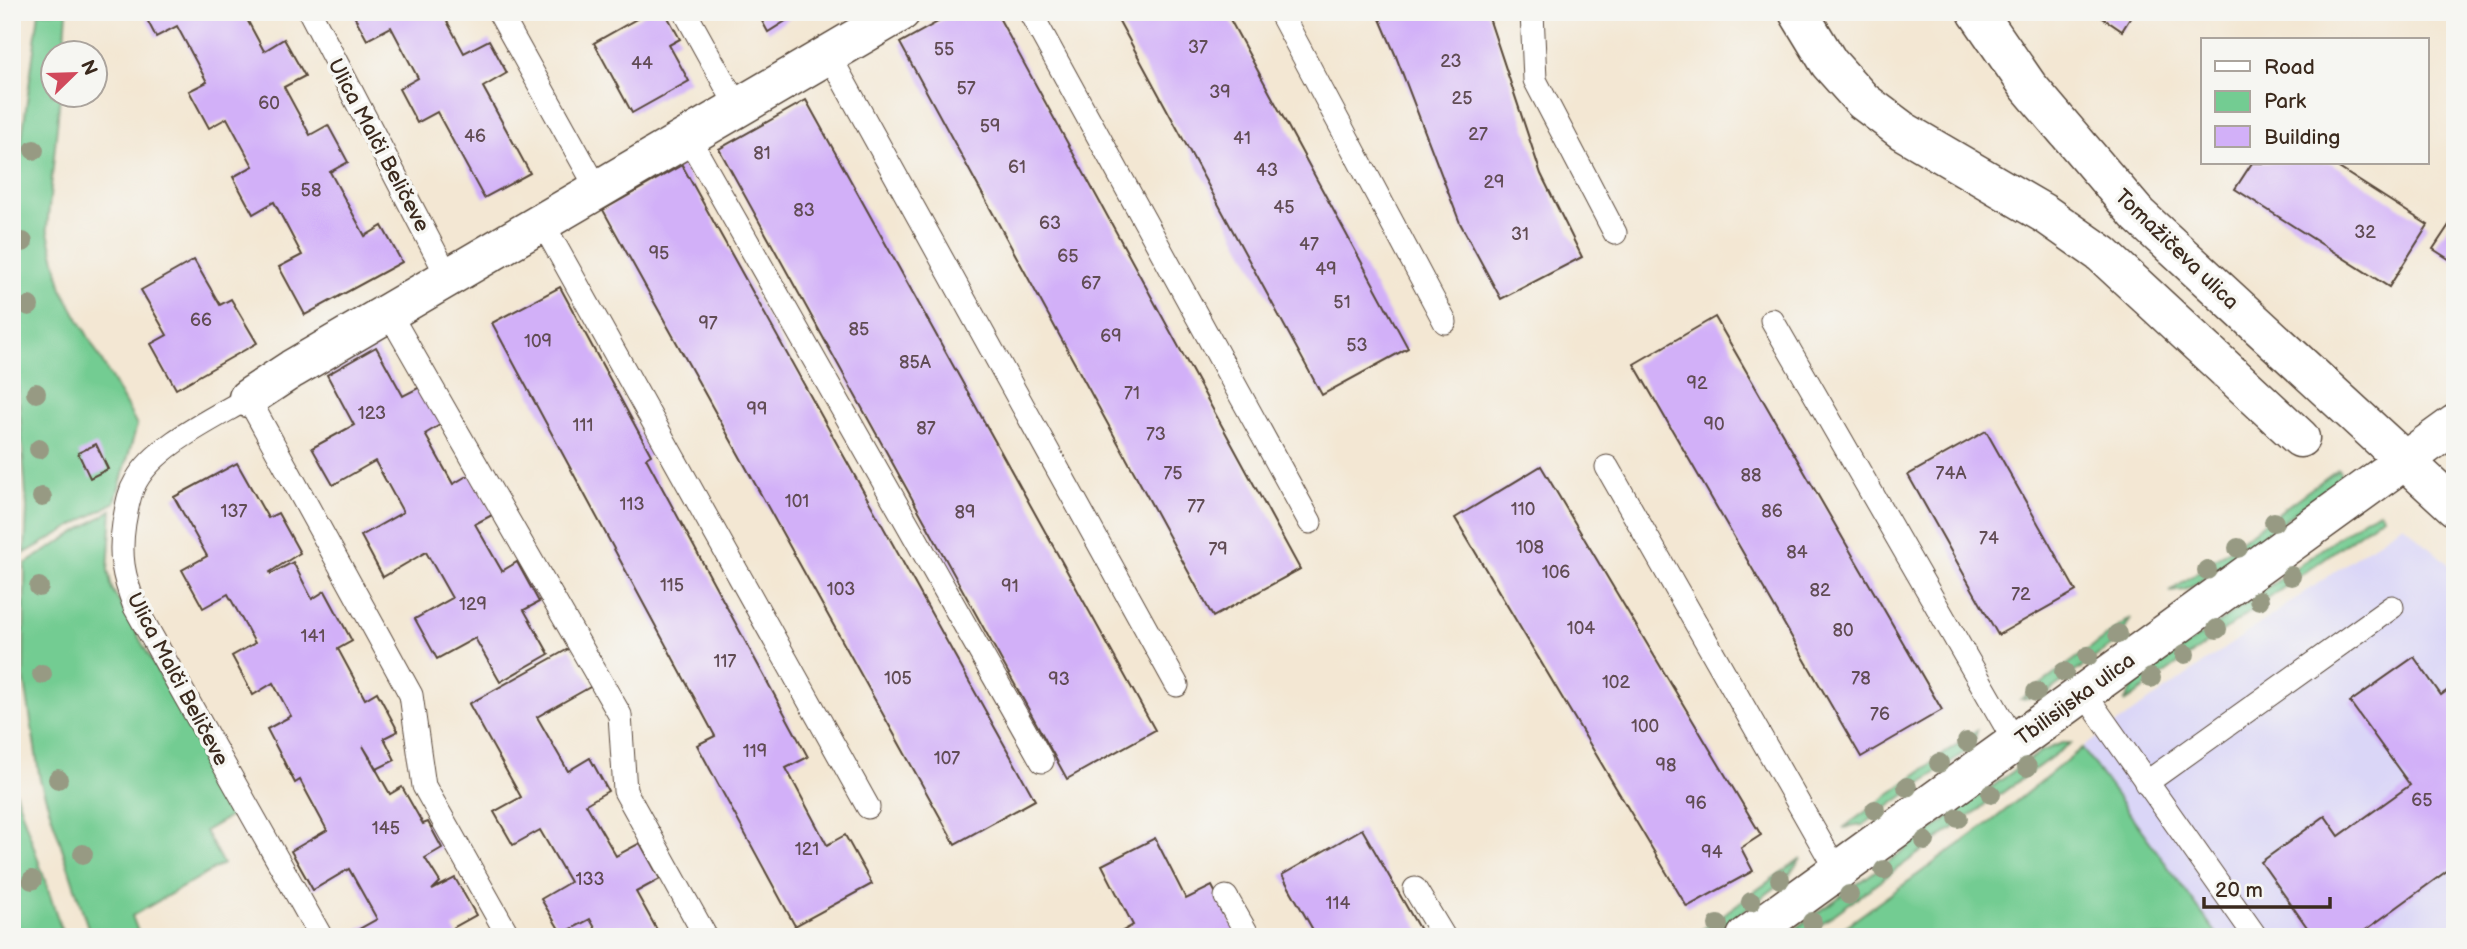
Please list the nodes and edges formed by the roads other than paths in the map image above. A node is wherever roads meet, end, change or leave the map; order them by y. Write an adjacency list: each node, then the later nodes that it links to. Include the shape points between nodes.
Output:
1 (310, 12): 18 (lane, Ulica Malči Beličeve)
2 (499, 12): 13 (lane)
3 (685, 12): 11 (lane)
4 (901, 12): 10 (street, Ulica Malči Beličeve)
5 (1030, 12): 28 (lane)
6 (1280, 12): 21 (lane)
7 (1532, 12): 16 (lane, via 1535,80)
8 (1798, 12): 17 (street, via 1829,63 1863,101 1903,131 2045,214)
9 (1977, 12): 14 (street, Tomažičeva ulica, via 2028,86)
10 (829, 55): 11 (street, Ulica Malči Beličeve); 30 (lane)
11 (738, 107): 12 (street, Ulica Malči Beličeve)
12 (688, 136): 13 (street, Ulica Malči Beličeve); 33 (lane)
13 (598, 190): 15 (street, Ulica Malči Beličeve)
14 (2138, 215): 17 (street); 25 (street, Tomažičeva ulica)
15 (542, 222): 18 (street, Ulica Malči Beličeve); 35 (lane)
16 (1615, 233)
17 (2102, 254): 24 (street)
18 (448, 277): 19 (street, Ulica Malči Beličeve)
19 (389, 313): 22 (street, Ulica Malči Beličeve); 41 (lane, via 620,715 625,791)
20 (1772, 320): 32 (lane)
21 (1445, 322)
22 (248, 398): 39 (lane, Ulica Malči Beličeve, via 169,447 136,480 120,547 124,577 135,607); 40 (lane, via 411,695 424,786)
23 (2455, 424): 25 (street, Tbilisijska ulica)
24 (2300, 438)
25 (2404, 461): 27 (street); 31 (street, Tbilisijska ulica)
26 (1607, 467): 36 (lane)
27 (2455, 507)
28 (1310, 522)
29 (2392, 607): 34 (lane)
30 (1177, 685)
31 (2084, 693): 32 (street, Tbilisijska ulica); 34 (lane)
32 (2015, 742): 36 (street, Tbilisijska ulica)
33 (1042, 761)
34 (2146, 783): 45 (lane)
35 (868, 807)
36 (1838, 871): 44 (street, Tbilisijska ulica)
37 (1415, 889): 43 (lane)
38 (1226, 897): 42 (lane)
39 (321, 937)
40 (509, 937)
41 (706, 937)
42 (1249, 937)
43 (1444, 937)
44 (1746, 937)
45 (2256, 937)

